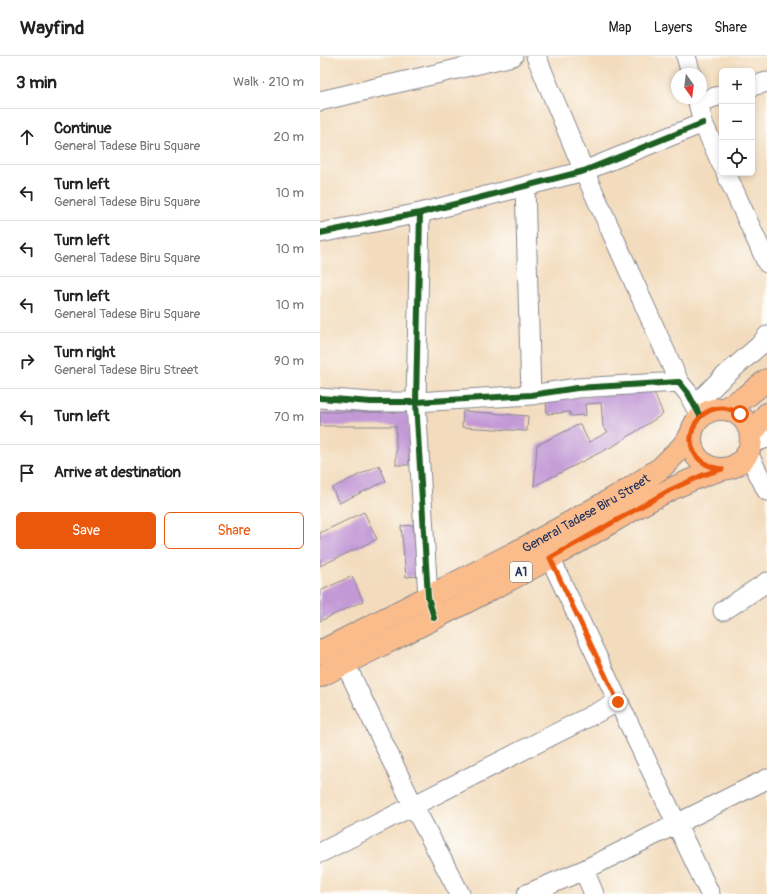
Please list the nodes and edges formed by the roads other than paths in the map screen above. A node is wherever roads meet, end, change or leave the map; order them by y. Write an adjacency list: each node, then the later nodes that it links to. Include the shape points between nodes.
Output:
1 (513, 56): 9 (street)
2 (536, 56): 13 (street)
3 (686, 56): 4 (street)
4 (689, 68)
5 (767, 82): 6 (street)
6 (755, 85)
7 (719, 96): 8 (street)
8 (707, 98)
9 (320, 101)
10 (698, 104): 11 (street)
11 (703, 124): 12 (street); 13 (street)
12 (719, 159)
13 (584, 171): 15 (street); 21 (street)
14 (727, 176): 18 (street)
15 (525, 186): 16 (street); 22 (street)
16 (420, 213): 17 (street); 24 (street)
17 (320, 233)
18 (767, 263)
19 (767, 336): 27 (street, via 720,380)
20 (767, 380): 25 (main road)
21 (679, 382): 22 (street, via 577,388); 27 (street)
22 (531, 395): 24 (street)
23 (320, 398): 24 (street)
24 (416, 402): 33 (street)
25 (726, 408): 27 (main road, via 708,411); 28 (main road, via 740,414 750,426)
26 (767, 414): 28 (main road)
27 (696, 419): 29 (main road, via 691,445 695,455 702,463); 33 (main road, General Tadese Biru Street / A1, via 682,448 661,468)
28 (755, 442): 29 (main road, via 737,464); 30 (street)
29 (722, 469): 31 (main road, General Tadese Biru Street / A1, via 670,490)
30 (767, 490)
31 (550, 558): 33 (main road, General Tadese Biru Street / A1); 38 (street)
32 (767, 582): 34 (street)
33 (431, 607): 35 (main road, General Tadese Biru Street / A1); 36 (main road, General Tadese Biru Street / A1)
34 (723, 611)
35 (320, 652)
36 (345, 663): 37 (main road, General Tadese Biru Street / A1); 40 (street)
37 (320, 676)
38 (618, 702): 40 (street); 41 (street)
39 (767, 779): 41 (street)
40 (413, 805): 42 (street); 44 (street)
41 (676, 824): 43 (street); 47 (street)
42 (320, 853)
43 (584, 870): 45 (street); 46 (street)
44 (460, 894)
45 (527, 894)
46 (594, 894)
47 (710, 894)

